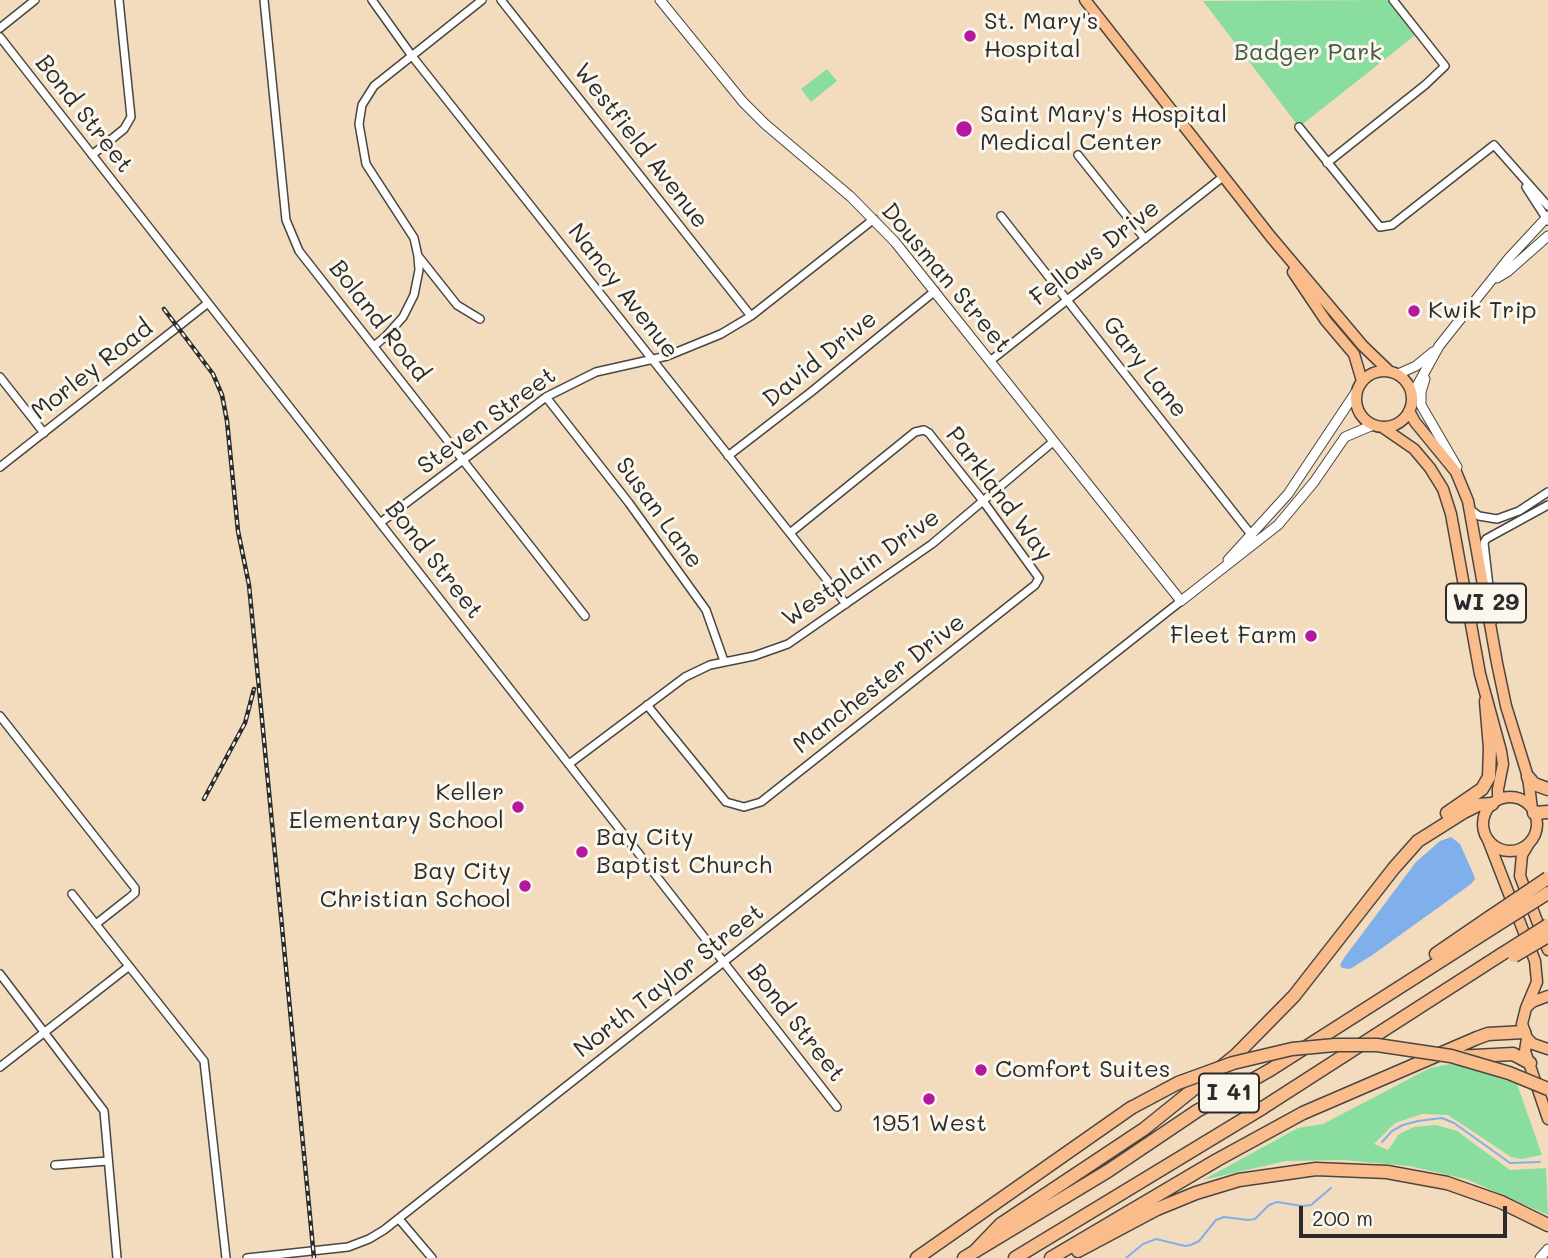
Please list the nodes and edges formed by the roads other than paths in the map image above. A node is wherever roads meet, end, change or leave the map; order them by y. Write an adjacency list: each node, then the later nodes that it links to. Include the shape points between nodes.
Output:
1 (35, 0): 10 (street)
2 (119, 0): 14 (street, via 131,117 124,129)
3 (264, 0): 33 (street, Boland Road, via 286,220 299,251)
4 (372, 0): 12 (street, Nancy Avenue)
5 (482, 0): 12 (street)
6 (501, 0): 31 (street, Westfield Avenue)
7 (660, 0): 21 (street, Dousman Street, via 738,97)
8 (1085, 0): 18 (main road)
9 (1393, 0): 16 (street, via 1445,66)
10 (0, 27)
11 (0, 37): 14 (street, Bond Street)
12 (412, 55): 26 (street, via 374,86 362,105 359,124 366,164 414,238); 35 (street, Nancy Avenue)
13 (1299, 127): 16 (street)
14 (92, 155): 30 (street, Bond Street)
15 (1078, 155): 25 (street)
16 (1327, 163): 17 (street, via 1376,225 1385,228 1494,145)
17 (1519, 175): 19 (street); 22 (street)
18 (1224, 176): 24 (main road); 25 (street, Fellows Drive)
19 (1548, 206)
20 (1001, 216): 29 (street, Gary Lane)
21 (874, 219): 28 (street, Dousman Street); 31 (street, Steven Street)
22 (1547, 219): 27 (street)
23 (1548, 236): 27 (street)
24 (1271, 237): 38 (main road, via 1363,346); 40 (main road, via 1326,321 1354,354)
25 (1144, 239): 29 (street, Fellows Drive)
26 (418, 256): 32 (street, via 457,305); 33 (street, via 414,295 403,317)
27 (1493, 281): 34 (street)
28 (935, 291): 36 (street, Dousman Street); 48 (street, David Drive)
29 (1068, 299): 36 (street, Fellows Drive); 57 (street, Gary Lane)
30 (208, 303): 46 (street, Morley Road); 55 (street, Bond Street)
31 (751, 316): 35 (street, Steven Street, via 702,343)
32 (480, 319)
33 (374, 346): 49 (street, Boland Road)
34 (1439, 346): 37 (street); 38 (street, via 1420,363)
35 (652, 359): 43 (street, Steven Street, via 596,372); 48 (street, Nancy Avenue)
36 (990, 361): 47 (street, Dousman Street)
37 (1429, 363): 42 (street); 53 (street, via 1421,405 1464,480)
38 (1394, 373): 40 (main road, via 1374,372); 42 (main road, via 1405,380)
39 (0, 377): 46 (street)
40 (1362, 381): 41 (main road)
41 (1356, 393): 45 (main road, WI 29, via 1359,412); 57 (street, via 1288,494)
42 (1412, 395): 44 (main road)
43 (546, 397): 49 (street, Steven Street); 65 (street, Susan Lane, via 706,610)
44 (1409, 411): 45 (main road, via 1398,423); 53 (main road, WI 29, via 1456,472)
45 (1377, 426): 58 (street, via 1345,437 1289,514); 66 (main road, WI 29, via 1414,449 1443,489)
46 (44, 433): 50 (street, Morley Road)
47 (1054, 441): 52 (street, Westplain Drive); 61 (street, Dousman Street)
48 (728, 456): 56 (street, Nancy Avenue)
49 (463, 459): 55 (street, Steven Street); 63 (street, Boland Road)
50 (0, 467)
51 (1548, 492): 53 (street, via 1497,519 1479,516)
52 (983, 501): 56 (street, Parkland Way, via 929,433 920,430); 60 (street, Parkland Way, via 1033,568 1039,578); 62 (street, Westplain Drive, via 932,544)
53 (1469, 503): 64 (main road, WI 29)
54 (1548, 505): 64 (street, via 1484,544)
55 (380, 523): 69 (street, Bond Street)
56 (790, 533): 62 (street, Nancy Avenue)
57 (1250, 534): 58 (street, Gary Lane); 59 (street)
58 (1258, 543): 59 (street)
59 (1220, 569): 61 (street, North Taylor Street)
60 (1035, 585): 67 (street, Manchester Drive, via 761,802 744,807 726,802)
61 (1181, 601): 87 (street, North Taylor Street)
62 (846, 604): 65 (street, Westplain Drive, via 788,644)
63 (585, 616)
64 (1494, 646): 70 (main road, WI 29)
65 (724, 661): 67 (street, Westplain Drive, via 685,677)
66 (1486, 701): 72 (main road, WI 29, via 1503,764); 77 (highway, via 1489,777 1482,789)
67 (647, 705): 69 (street, Westplain Drive)
68 (0, 716): 82 (street, via 135,888 135,893)
69 (569, 764): 87 (street, Bond Street)
70 (1528, 777): 71 (highway); 73 (main road, WI 29)
71 (1548, 789)
72 (1495, 802): 73 (main road, via 1505,797 1520,799); 76 (main road, via 1483,817); 77 (highway, via 1471,809)
73 (1533, 811): 74 (highway); 75 (main road, via 1536,831)
74 (1548, 813)
75 (1532, 839): 76 (main road, via 1511,851); 85 (main road, via 1522,855 1520,876)
76 (1488, 840): 91 (main road, via 1535,961 1537,982)
77 (1418, 841): 106 (highway, via 1294,996 1245,1048 1144,1129 1001,1224)
78 (1548, 878): 81 (highway, bridge)
79 (1548, 893): 81 (highway, I 41, bridge)
80 (72, 894): 82 (street)
81 (1492, 922): 106 (highway, I 41, via 1270,1070)
82 (96, 924): 88 (street)
83 (1548, 925): 86 (highway, I 41, bridge)
84 (1548, 936): 86 (highway, bridge)
85 (1548, 950)
86 (1505, 957): 113 (highway, I 41)
87 (724, 962): 99 (street, Bond Street); 103 (street, North Taylor Street)
88 (128, 967): 92 (street); 108 (street, via 204,1061)
89 (0, 974): 92 (street)
90 (1548, 996): 91 (main road)
91 (1526, 1008): 93 (main road)
92 (44, 1032): 97 (street); 101 (street, via 104,1111)
93 (1525, 1035): 94 (main road, via 1533,1044); 95 (main road); 96 (highway, via 1488,1034)
94 (1548, 1049)
95 (1530, 1063): 96 (highway, via 1503,1054); 100 (main road)
96 (1418, 1065): 114 (highway, via 1292,1119)
97 (0, 1067)
98 (1548, 1090): 111 (highway, bridge, via 1509,1073 1442,1054 1377,1045 1292,1049 1233,1063 1178,1083 1131,1108)
99 (837, 1107)
100 (1548, 1119)
101 (108, 1161): 102 (street); 107 (street)
102 (55, 1165)
103 (399, 1219): 109 (street, North Taylor Street, via 374,1237 348,1247); 110 (street)
104 (1545, 1223): 115 (highway, via 1447,1183 1387,1172 1316,1169 1239,1180 1196,1193)
105 (1548, 1249): 116 (street)
106 (975, 1251): 112 (highway, I 41)
107 (117, 1258)
108 (226, 1258)
109 (247, 1258)
110 (432, 1258)
111 (917, 1258)
112 (964, 1258)
113 (1015, 1258)
114 (1051, 1258)
115 (1065, 1258)
116 (1540, 1258)

